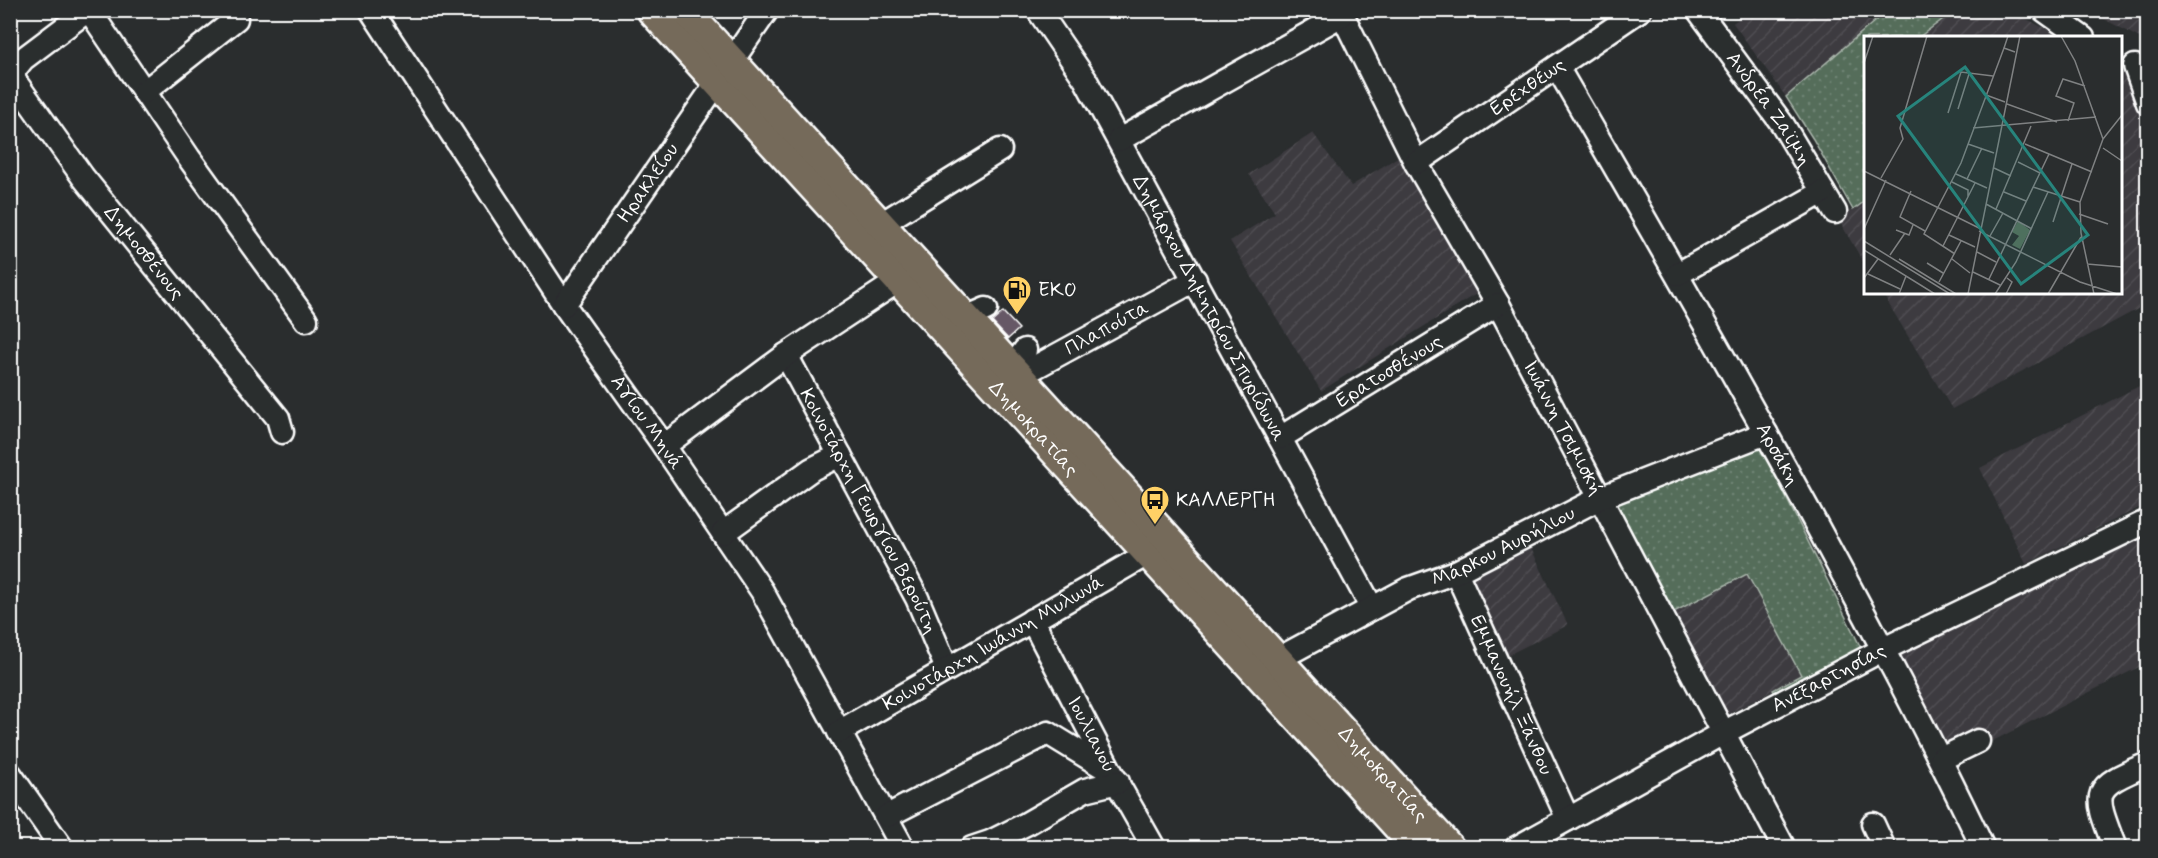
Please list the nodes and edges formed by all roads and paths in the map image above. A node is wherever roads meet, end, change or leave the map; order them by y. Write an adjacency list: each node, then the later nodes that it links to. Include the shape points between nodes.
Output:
1 (88, 10): 16 (street); 32 (street, Δημοσθένους, via 23,59 14,70 14,80 83,177 278,418)
2 (371, 10): 28 (street, Αγίου Μηνά)
3 (651, 10): 15 (main road, Δημοκρατίας)
4 (685, 10): 15 (main road, Δημοκρατίας)
5 (767, 10): 15 (street, Ηρακλείου)
6 (1038, 10): 18 (street, Δημάρχου Δημητρίου Σπυρίδωνα, via 1085,79)
7 (1640, 10): 14 (street, Ερεχθέως)
8 (1698, 10): 21 (street, Ανδρέα Ζαϊμη, via 1783,125)
9 (2044, 10): 12 (street)
10 (1341, 13): 18 (street); 20 (street, Ιωάννη Τσιμισκή)
11 (236, 19): 16 (street)
12 (2080, 36)
13 (2134, 66): 17 (street)
14 (1557, 67): 20 (street, Ερεχθέως); 24 (street, Αρσάκη)
15 (724, 72): 23 (main road, Δημοκρατίας); 26 (main road, Δημοκρατίας); 28 (street, Ηρακλείου)
16 (144, 92): 29 (street)
17 (2148, 103)
18 (1119, 140): 25 (street, Δημάρχου Δημητρίου Σπυρίδωνα)
19 (1000, 150): 23 (street)
20 (1416, 163): 27 (street, Ιωάννη Τσιμισκή)
21 (1823, 192): 22 (street, Ανδρέα Ζαϊμη); 24 (street)
22 (1835, 212)
23 (881, 224): 31 (main road, Δημοκρατίας, via 976,314)
24 (1678, 274): 33 (street, Αρσάκη)
25 (1195, 280): 31 (street, Πλαπούτα); 34 (street, Δημάρχου Δημητρίου Σπυρίδωνα)
26 (898, 281): 30 (street); 40 (main road, Δημοκρατίας)
27 (1498, 304): 34 (street, Ερατοσθένους); 37 (street, Ιωάννη Τσιμισκή)
28 (564, 305): 35 (street, Αγίου Μηνά)
29 (306, 320)
30 (786, 355): 35 (street); 36 (street, Κοινοτάρχη Γεωργίου Βερούτη)
31 (1018, 365): 45 (main road, Δημοκρατίας)
32 (282, 432)
33 (1766, 433): 37 (street, Μάρκου Αυρήλιου); 44 (street, Αρσάκη)
34 (1280, 438): 42 (street, Δημάρχου Δημητρίου Σπυρίδωνα)
35 (664, 446): 39 (street, Αγίου Μηνά)
36 (840, 455): 39 (street, via 812,469); 46 (street, Κοινοτάρχη Γεωργίου Βερούτη, via 917,598)
37 (1600, 498): 41 (street, Μάρκου Αυρήλιου); 48 (street, Ιωάννη Τσιμισκή)
38 (2148, 521): 44 (street, Ανεξαρτησίας)
39 (723, 533): 47 (street, Αγίου Μηνά, via 783,625)
40 (1149, 553): 43 (street, Κοινοτάρχη Ιωάννη Μυλωνά); 61 (main road, Δημοκρατίας)
41 (1456, 572): 42 (street, Μάρκου Αυρήλιου, via 1408,589); 55 (street, Εμμανουήλ Ξάνθου)
42 (1372, 608): 45 (street, Μάρκου Αυρήλιου)
43 (1032, 620): 46 (street, Κοινοτάρχη Ιωάννη Μυλωνά); 53 (street, Ιουλιανού)
44 (1884, 649): 48 (street, Ανεξαρτησίας); 50 (street, Αρσάκη)
45 (1278, 658): 62 (main road, Δημοκρατίας)
46 (947, 669): 47 (street, Κοινοτάρχη Ιωάννη Μυλωνά)
47 (839, 732): 54 (street, Αγίου Μηνά)
48 (1725, 732): 55 (street, Ανεξαρτησίας); 64 (street, Ιωάννη Τσιμισκή)
49 (1978, 741): 50 (street)
50 (1941, 759): 66 (street, Αρσάκη)
51 (2148, 764): 67 (street, via 2115,778 2103,788 2102,814)
52 (10, 774): 57 (street)
53 (1115, 777): 54 (street, via 1048,733); 59 (street); 60 (street, Ιουλιανού)
54 (887, 816): 58 (street, Αγίου Μηνά)
55 (1568, 819): 63 (street, Ανεξαρτησίας)
56 (1872, 825): 65 (street)
57 (63, 848)
58 (903, 848)
59 (972, 848)
60 (1154, 848)
61 (1417, 848)
62 (1450, 848)
63 (1516, 848)
64 (1784, 848)
65 (1884, 848)
66 (1983, 848)
67 (2115, 848)

